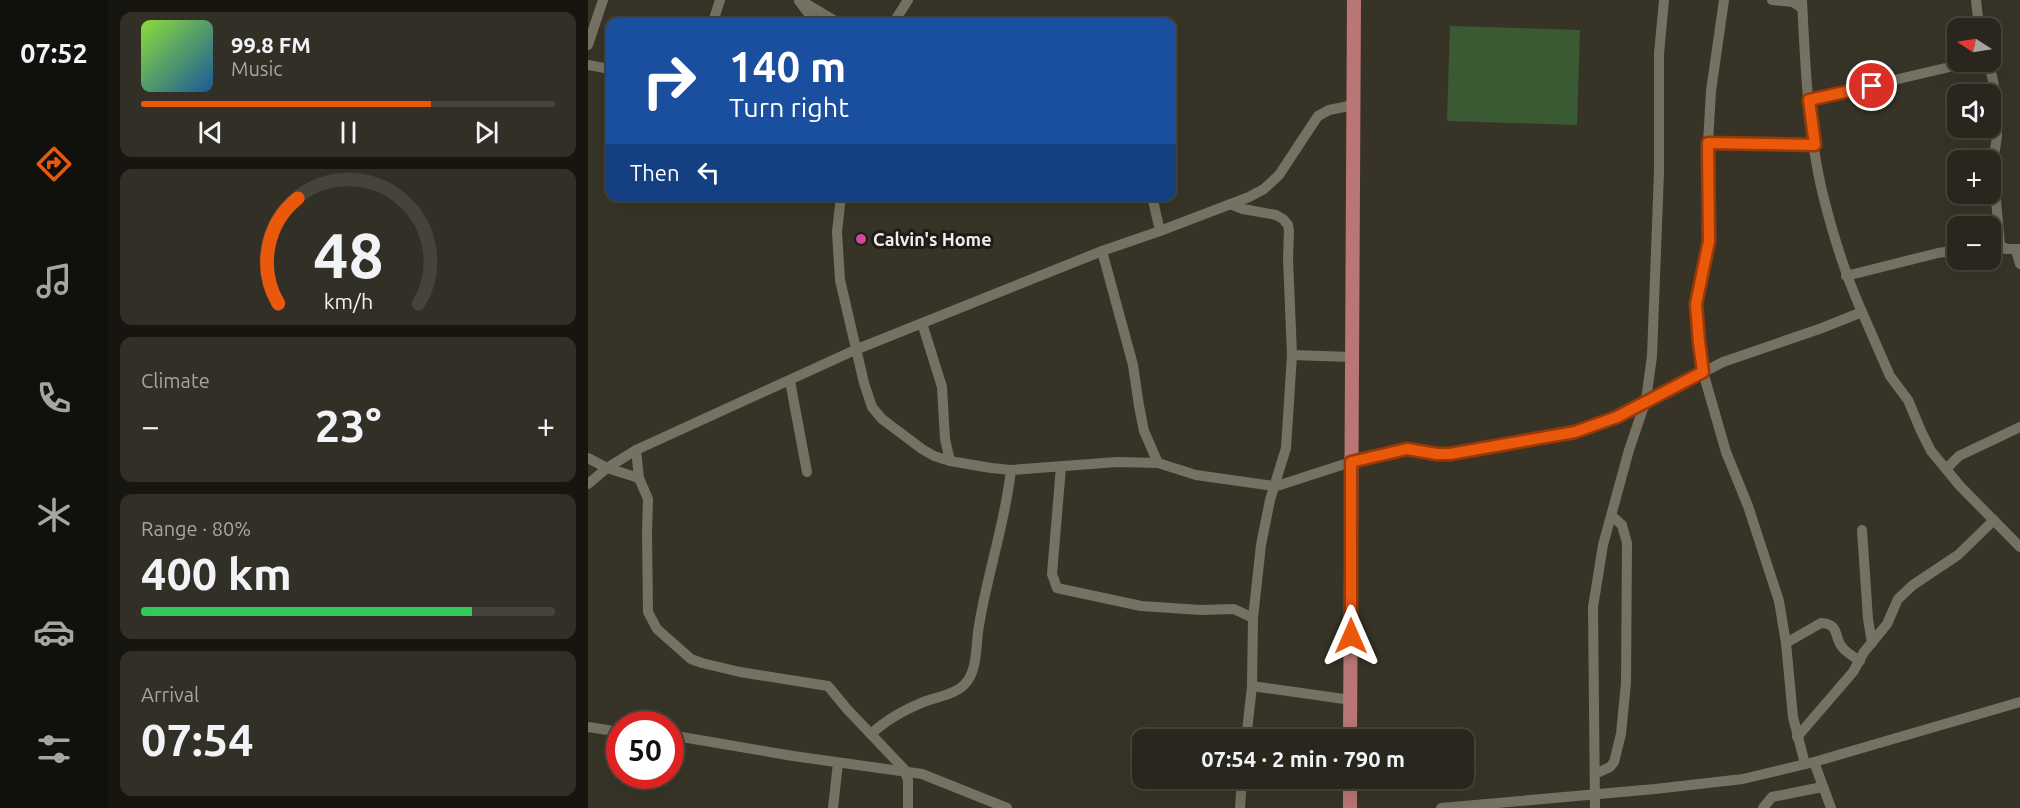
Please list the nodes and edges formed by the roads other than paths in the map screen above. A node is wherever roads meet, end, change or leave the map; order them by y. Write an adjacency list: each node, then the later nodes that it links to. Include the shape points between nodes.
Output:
1 (603, 0): 16 (street)
2 (720, 0): 11 (street)
3 (799, 0): 12 (street); 13 (street)
4 (908, 0): 14 (street)
5 (1354, 0): 22 (main road)
6 (1664, 0): 43 (street, via 1659,54 1652,356)
7 (1724, 0): 23 (street)
8 (1772, 0): 10 (street)
9 (1976, 0): 15 (street)
10 (1802, 4): 21 (street)
11 (714, 18)
12 (812, 18)
13 (830, 18)
14 (897, 18)
15 (1978, 18)
16 (588, 45)
17 (588, 65): 18 (street)
18 (606, 68)
19 (1947, 68): 21 (street)
20 (1990, 72): 28 (street, via 1997,110)
21 (1809, 100): 24 (street)
22 (1354, 105): 27 (street, via 1322,113 1272,183); 40 (main road)
23 (1708, 143): 24 (street); 41 (street, via 1709,241 1696,304)
24 (1815, 145): 35 (street, via 1823,194)
25 (840, 201): 38 (street, via 837,232 840,280)
26 (1153, 201): 29 (street)
27 (1230, 204): 29 (street); 39 (street, via 1276,216 1288,225)
28 (1994, 216)
29 (1160, 231): 32 (street)
30 (2001, 247): 31 (street)
31 (2018, 250): 34 (street)
32 (1102, 251): 37 (street); 49 (street, via 1133,365 1144,431)
33 (1947, 252): 35 (street)
34 (2020, 264)
35 (1846, 276): 36 (street)
36 (1862, 312): 41 (street, via 1744,353); 52 (street, via 1890,375 1908,400 1931,451)
37 (922, 323): 38 (street); 47 (street, via 942,387)
38 (855, 350): 42 (street); 47 (street, via 872,407 882,419 922,449)
39 (1292, 355): 40 (street); 57 (street, via 1286,448)
40 (1352, 357): 48 (main road)
41 (1703, 372): 43 (street); 63 (street, via 1726,452 1749,506 1779,601)
42 (790, 381): 45 (street); 54 (street)
43 (1646, 400): 48 (street, via 1617,417 1575,432 1450,454 1407,449); 58 (street)
44 (2020, 427): 52 (street, via 1959,456)
45 (636, 450): 51 (street); 55 (street)
46 (588, 458): 51 (street)
47 (950, 461): 53 (street)
48 (1351, 462): 57 (street); 67 (main road)
49 (1158, 463): 50 (street); 57 (street, via 1196,475)
50 (1061, 467): 53 (street); 62 (street, via 1052,574 1057,588 1141,606 1234,609)
51 (607, 468): 55 (street); 56 (street)
52 (1946, 469): 59 (street)
53 (1011, 470): 73 (street, via 974,665 965,685 908,709)
54 (807, 471)
55 (639, 478): 73 (street, via 648,499 648,612 657,629 691,659 702,663 828,686)
56 (588, 484)
57 (1274, 486): 62 (street, via 1261,545)
58 (1612, 516): 79 (street, via 1593,607); 79 (street, via 1622,525 1627,543 1626,682 1617,754 1610,766)
59 (1994, 520): 61 (street); 64 (street, via 1958,555 1898,599)
60 (1862, 530): 64 (street)
61 (2020, 547)
62 (1253, 618): 66 (street)
63 (1786, 643): 65 (street, via 1827,623 1843,648); 75 (street)
64 (1872, 644): 65 (street)
65 (1860, 661): 75 (street)
66 (1252, 686): 67 (street); 70 (street)
67 (1351, 700): 71 (main road)
68 (2020, 702): 77 (street)
69 (588, 727): 72 (street)
70 (1247, 729)
71 (1350, 729)
72 (606, 730)
73 (871, 734): 78 (street)
74 (684, 737): 76 (street)
75 (1797, 737): 77 (street)
76 (838, 763): 78 (street); 84 (street)
77 (1809, 763): 80 (street); 83 (street, via 1713,783)
78 (905, 772): 85 (street); 86 (street, via 932,777)
79 (1595, 774): 83 (street)
80 (1822, 787): 91 (street, via 1772,797); 92 (street)
81 (1241, 789): 87 (street)
82 (1350, 789): 88 (main road)
83 (1595, 794): 89 (street); 90 (street)
84 (833, 808)
85 (908, 808)
86 (1007, 808)
87 (1240, 808)
88 (1350, 808)
89 (1441, 808)
90 (1595, 808)
91 (1763, 808)
92 (1831, 808)

